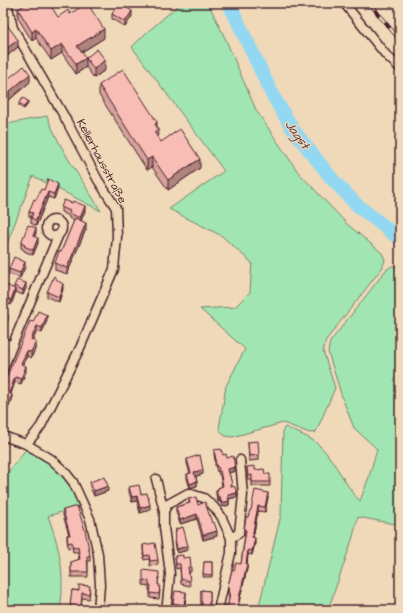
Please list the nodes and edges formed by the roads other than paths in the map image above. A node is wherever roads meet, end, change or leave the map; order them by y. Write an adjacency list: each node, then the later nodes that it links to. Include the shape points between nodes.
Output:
1 (6, 3): 9 (street, Kellerhausstraße, via 13,28 116,208 114,269 70,369 41,426)
2 (344, 3): 3 (street, via 386,55)
3 (400, 68)
4 (58, 234): 6 (street)
5 (3, 342): 6 (street)
6 (12, 346): 7 (street)
7 (3, 369)
8 (3, 436): 9 (street)
9 (26, 444): 14 (street, via 51,459 65,472 73,482 90,519 98,554)
10 (240, 460): 13 (street, via 243,495 239,533)
11 (156, 479): 12 (street)
12 (164, 511): 13 (street, via 168,504 188,493 204,498 221,516); 15 (street, via 170,574)
13 (231, 538): 16 (street, via 231,552)
14 (98, 610)
15 (165, 610)
16 (218, 610)

